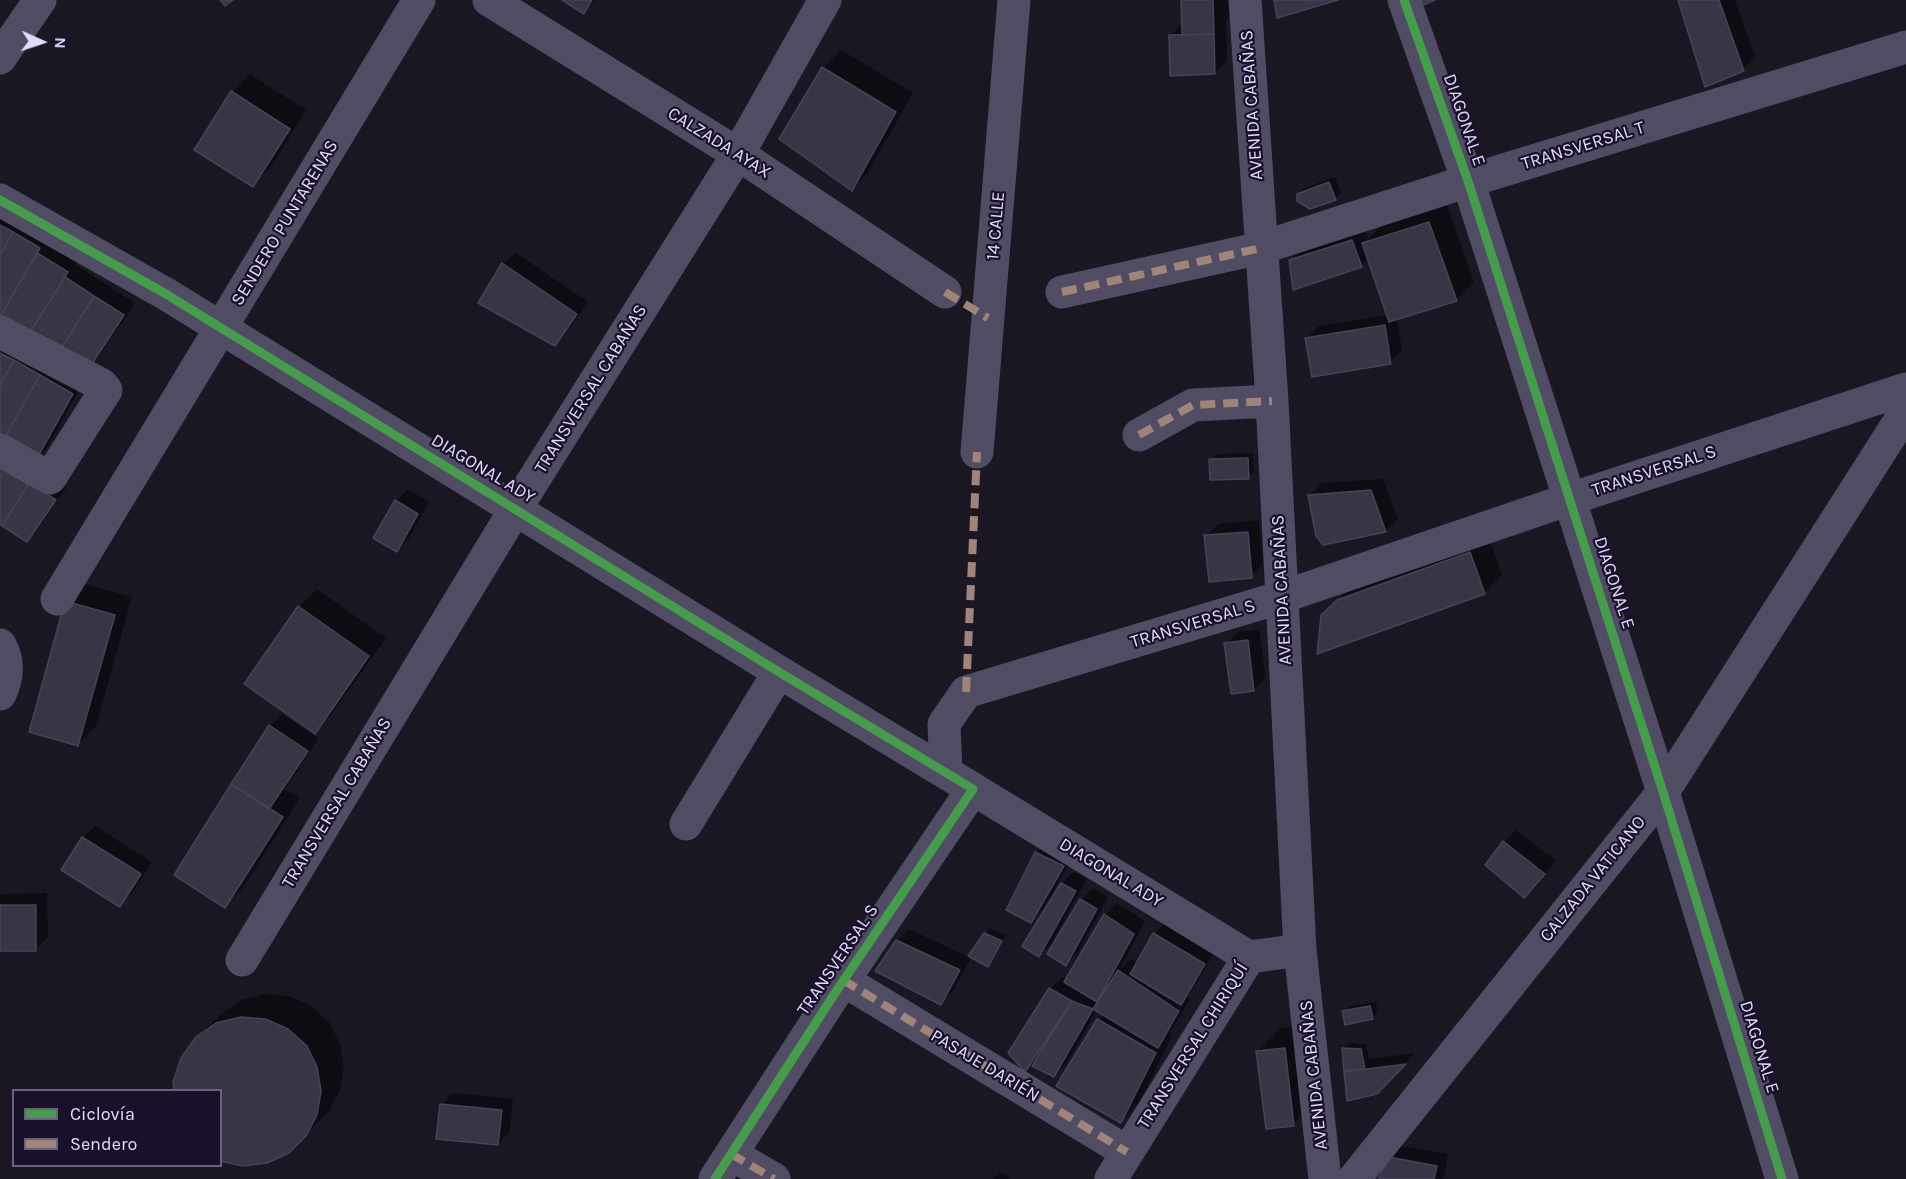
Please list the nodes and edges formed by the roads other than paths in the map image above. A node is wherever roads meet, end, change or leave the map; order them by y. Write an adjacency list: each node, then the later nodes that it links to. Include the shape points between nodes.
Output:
1 (39, 0): 9 (street)
2 (420, 0): 16 (street, SENDERO PUNTARENAS)
3 (489, 0): 10 (street, CALZADA AYAX)
4 (825, 0): 10 (street, TRANSVERSAL CABAÑAS)
5 (1014, 0): 23 (street, 14 CALLE)
6 (1245, 0): 13 (street, AVENIDA CABAÑAS)
7 (1404, 0): 11 (street, DIAGONAL E)
8 (1906, 47): 11 (street, TRANSVERSAL T)
9 (0, 58)
10 (738, 154): 14 (street, CALZADA AYAX); 25 (street, TRANSVERSAL CABAÑAS)
11 (1468, 181): 13 (street, TRANSVERSAL T); 24 (street, DIAGONAL E)
12 (0, 200): 16 (street, DIAGONAL ADY)
13 (1261, 248): 15 (street, TRANSVERSAL T); 19 (street, AVENIDA CABAÑAS)
14 (945, 292)
15 (1062, 292)
16 (221, 329): 25 (street, DIAGONAL ADY); 27 (street, SENDERO PUNTARENAS)
17 (0, 332): 22 (street, via 102,384 106,390 50,478)
18 (1906, 389): 24 (street, TRANSVERSAL S)
19 (1272, 401): 21 (street, via 1193,405); 26 (street, AVENIDA CABAÑAS)
20 (1906, 411): 33 (street, CALZADA VATICANO)
21 (1138, 435)
22 (0, 450)
23 (977, 452)
24 (1570, 499): 26 (street, TRANSVERSAL S); 33 (street, DIAGONAL E)
25 (516, 508): 29 (street, DIAGONAL ADY); 37 (street, TRANSVERSAL CABAÑAS)
26 (1282, 597): 31 (street, TRANSVERSAL S, via 966,692 945,724); 35 (street, AVENIDA CABAÑAS)
27 (57, 599)
28 (0, 645): 30 (street, via 7,657)
29 (779, 672): 31 (street, DIAGONAL ADY); 34 (street)
30 (0, 694)
31 (946, 772): 32 (street)
32 (973, 789): 36 (street, DIAGONAL ADY); 38 (street, TRANSVERSAL S)
33 (1663, 792): 43 (street, CALZADA VATICANO); 44 (street, DIAGONAL E)
34 (686, 824)
35 (1300, 950): 36 (street, TRANSVERSAL CHIRIQUÍ); 42 (street, AVENIDA CABAÑAS)
36 (1249, 957): 39 (street, TRANSVERSAL CHIRIQUÍ)
37 (242, 960)
38 (843, 980): 39 (street, PASAJE DARIÉN); 40 (street, TRANSVERSAL S)
39 (1119, 1165)
40 (723, 1166): 41 (street)
41 (774, 1179)
42 (1325, 1179)
43 (1354, 1179)
44 (1782, 1179)

